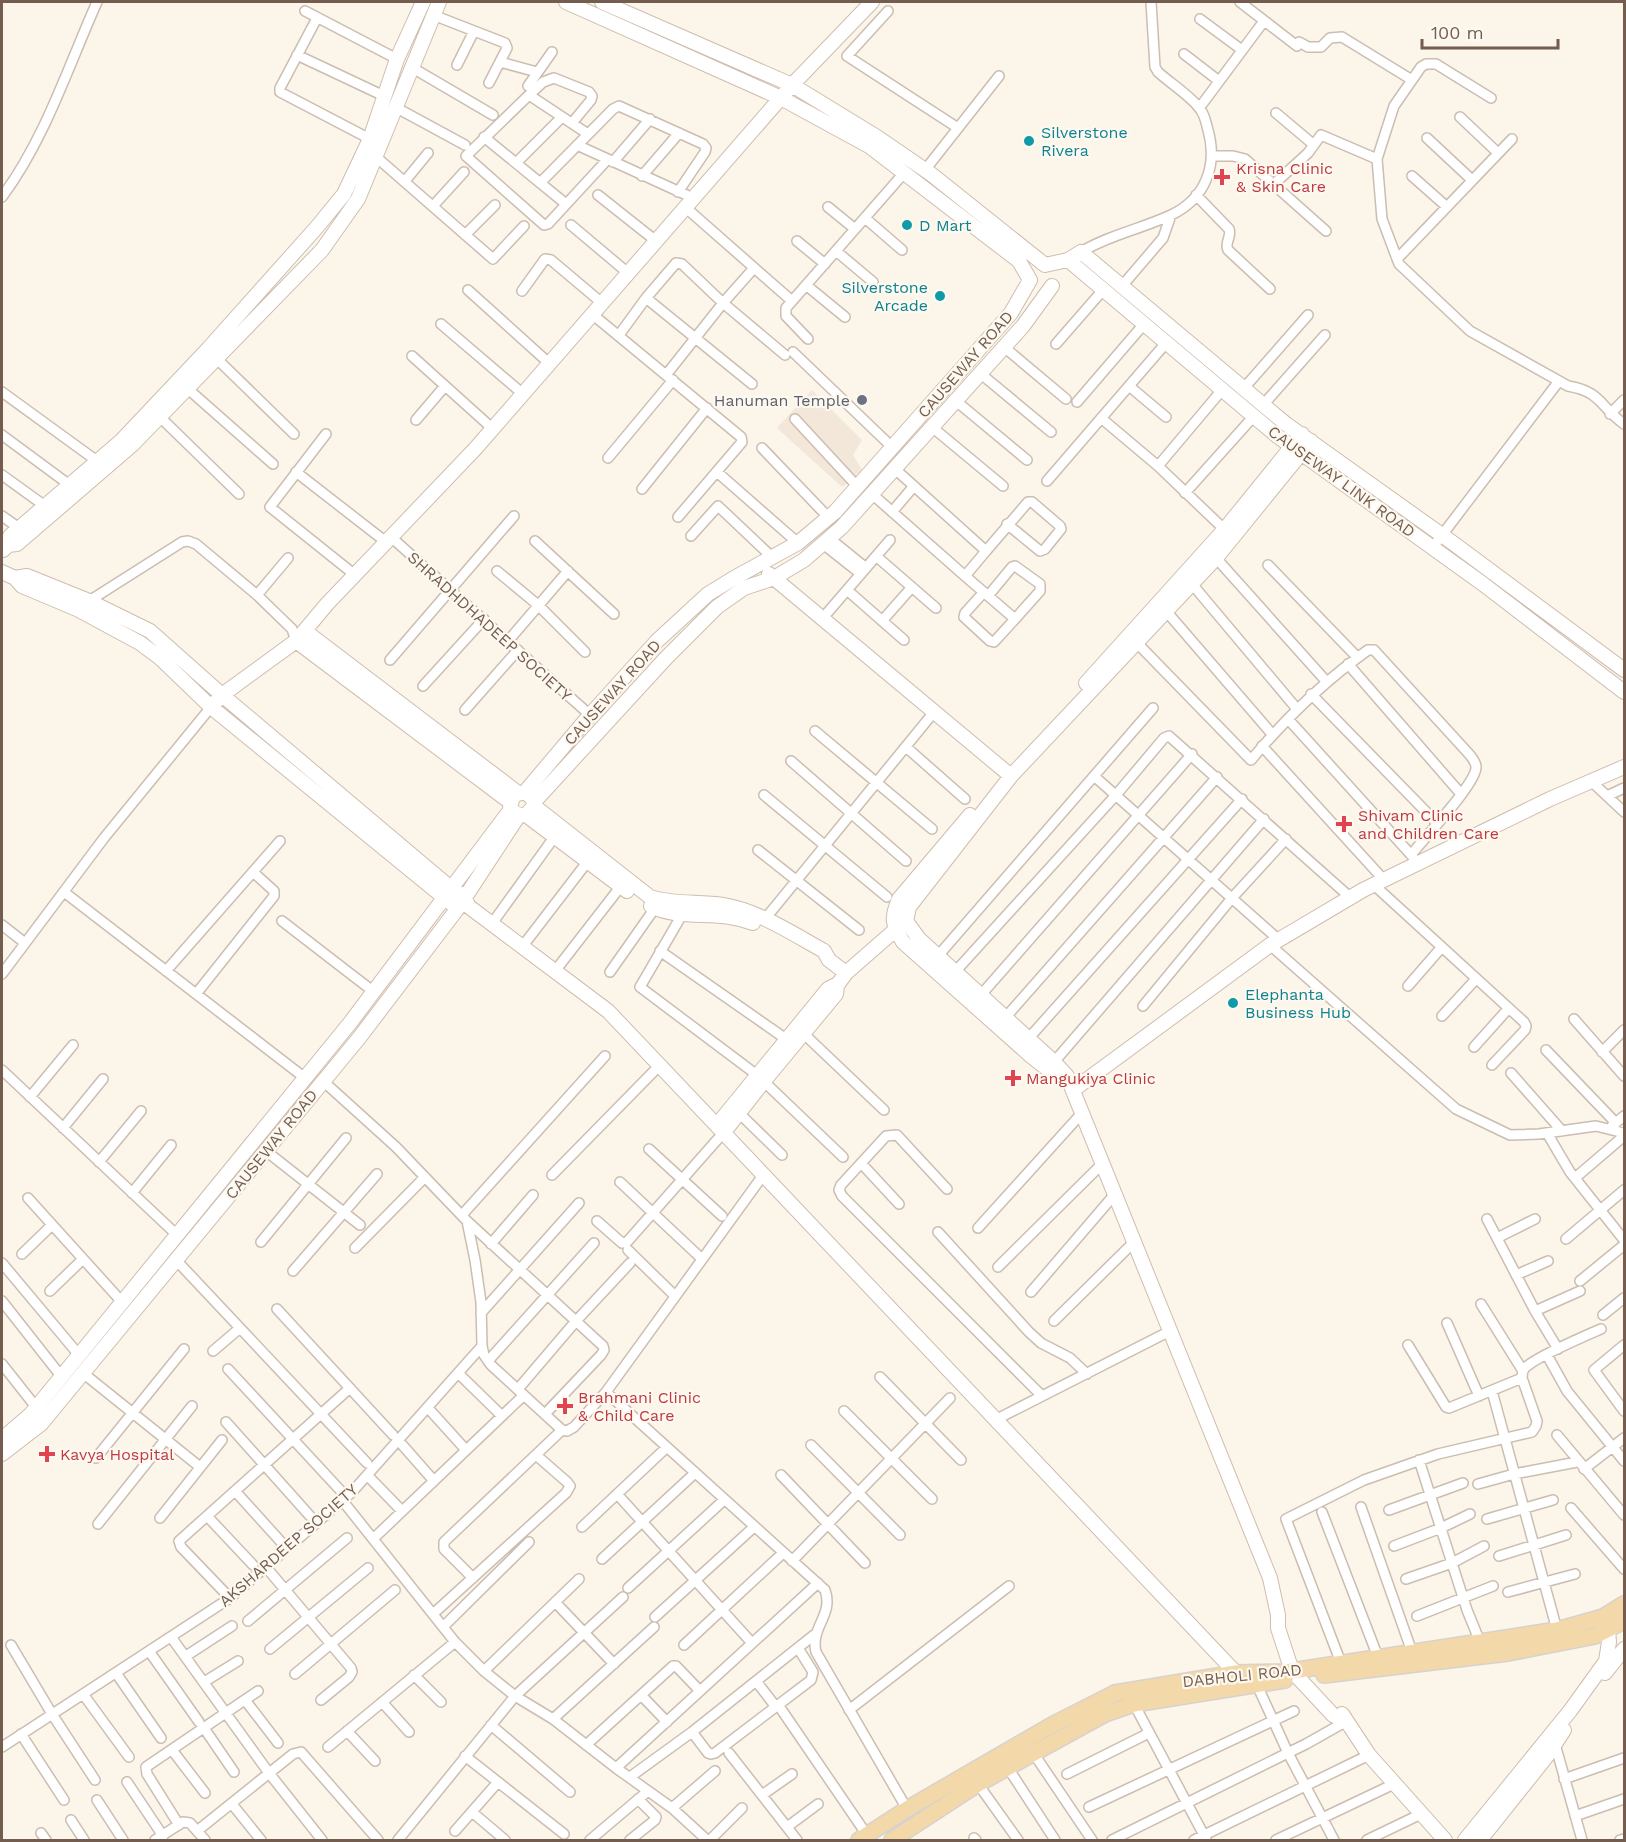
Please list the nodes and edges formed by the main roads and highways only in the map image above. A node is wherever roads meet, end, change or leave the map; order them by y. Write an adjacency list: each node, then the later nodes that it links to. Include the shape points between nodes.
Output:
1 (1623, 1605): 3 (main road, DABHOLI ROAD)
2 (1624, 1622): 3 (main road, DABHOLI ROAD)
3 (1605, 1623): 4 (main road, DABHOLI ROAD, via 1378,1656); 4 (main road, DABHOLI ROAD, via 1594,1636 1508,1653)
4 (1299, 1674): 5 (main road, DABHOLI ROAD, via 1257,1685 1134,1704 1105,1714 978,1784); 6 (main road, DABHOLI ROAD, via 1236,1673 1115,1693 1052,1725)
5 (908, 1836): 7 (main road, DABHOLI ROAD)
6 (863, 1838)
7 (892, 1840)

